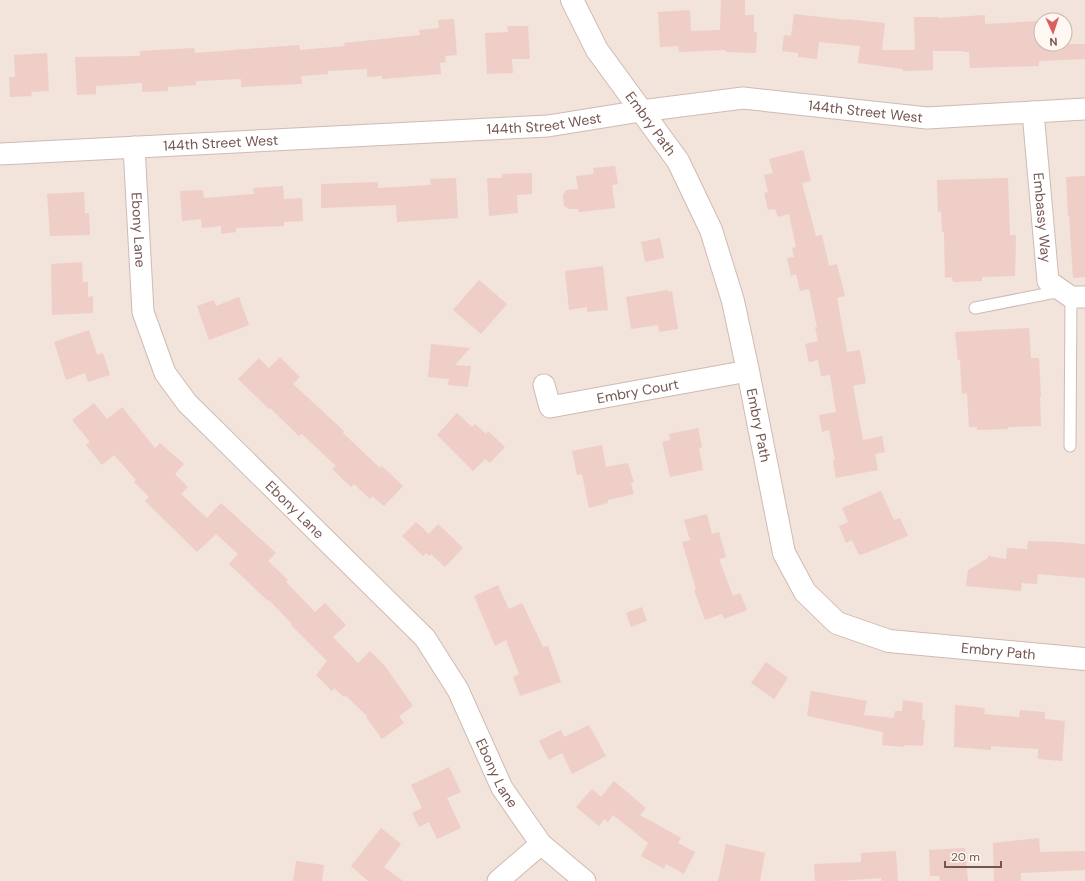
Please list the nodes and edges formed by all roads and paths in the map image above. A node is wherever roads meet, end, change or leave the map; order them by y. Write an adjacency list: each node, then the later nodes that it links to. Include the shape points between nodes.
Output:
1 (572, 0): 3 (street, Embry Path, via 598,50)
2 (1085, 109): 4 (street, 144th Street West)
3 (641, 111): 4 (street, 144th Street West, via 743,98 927,118); 5 (street, 144th Street West, via 548,126); 9 (street, Embry Path, via 678,161 711,230 733,301)
4 (1033, 112): 7 (street, Embassy Way, via 1048,280)
5 (134, 147): 6 (street, 144th Street West); 13 (street, Ebony Lane, via 143,312 165,374 187,403 425,638 458,690 502,788)
6 (0, 154)
7 (1073, 295): 8 (lane); 11 (lane)
8 (975, 308)
9 (748, 371): 10 (street, Embry Court, via 550,407); 12 (street, Embry Path, via 784,553 804,592 837,623 889,641)
10 (544, 385)
11 (1070, 446)
12 (1085, 659)
13 (541, 844): 14 (street); 15 (street, Ebony Lane)
14 (498, 881)
15 (585, 881)

